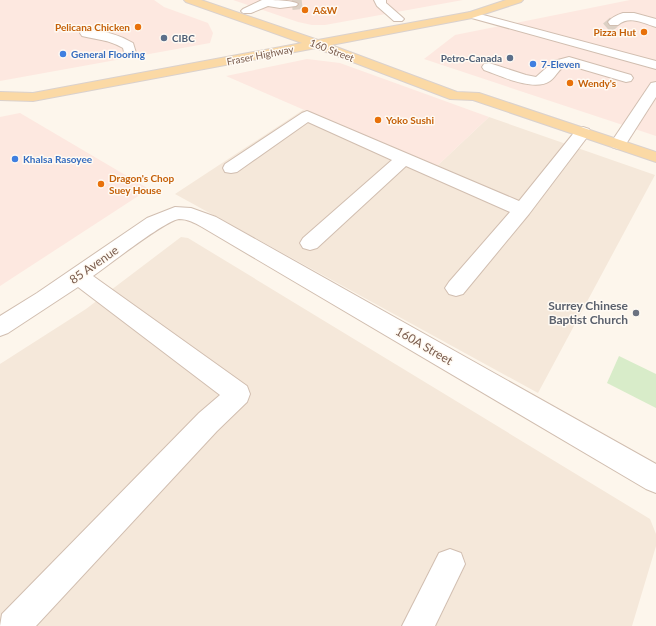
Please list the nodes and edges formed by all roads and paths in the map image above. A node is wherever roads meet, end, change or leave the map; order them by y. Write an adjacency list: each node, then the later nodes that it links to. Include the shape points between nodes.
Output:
1 (190, 0): 15 (main road, 160 Street, via 255,28)
2 (213, 0): 7 (main road, 160 Street)
3 (380, 0): 9 (street, via 381,4)
4 (269, 1): 6 (street, via 280,5); 7 (street)
5 (508, 1): 8 (main road, Fraser Highway); 9 (main road, Fraser Highway); 12 (street, via 507,6 517,22)
6 (299, 3)
7 (247, 11): 16 (main road, 160 Street)
8 (472, 15): 12 (street); 13 (main road, Fraser Highway)
9 (398, 19): 16 (main road, Fraser Highway)
10 (614, 22): 11 (street, via 618,17 625,16)
11 (656, 22)
12 (516, 26): 20 (street)
13 (390, 31): 17 (main road, Fraser Highway); 18 (main road)
14 (86, 33): 19 (street, via 102,34 129,46)
15 (298, 37): 16 (main road, 160 Street); 24 (main road, Fraser Highway)
16 (316, 40): 17 (main road, Fraser Highway); 25 (main road, Fraser Highway, via 33,97); 26 (main road, 160 Street, via 455,96)
17 (333, 42): 26 (main road, 160 Street, via 463,87)
18 (382, 44)
19 (130, 53)
20 (656, 64)
21 (489, 67): 22 (street, via 535,81 543,79 560,62 569,61)
22 (626, 78)
23 (656, 86): 28 (street)
24 (0, 91)
25 (0, 96)
26 (474, 96): 27 (main road, 160 Street)
27 (583, 132): 28 (main road, 160 Street); 32 (street)
28 (618, 144): 29 (main road, 160 Street)
29 (656, 157)
30 (403, 159): 31 (street, via 307,116); 32 (street); 34 (street)
31 (231, 168)
32 (522, 210): 36 (street)
33 (191, 214): 35 (street, 85 Avenue, via 175,213 161,219); 38 (street, 160A Street)
34 (310, 243)
35 (79, 276): 37 (street, 85 Avenue); 40 (street, via 238,394 208,422)
36 (456, 288)
37 (0, 326)
38 (656, 479)
39 (450, 564): 41 (street)
40 (14, 626)
41 (418, 626)

